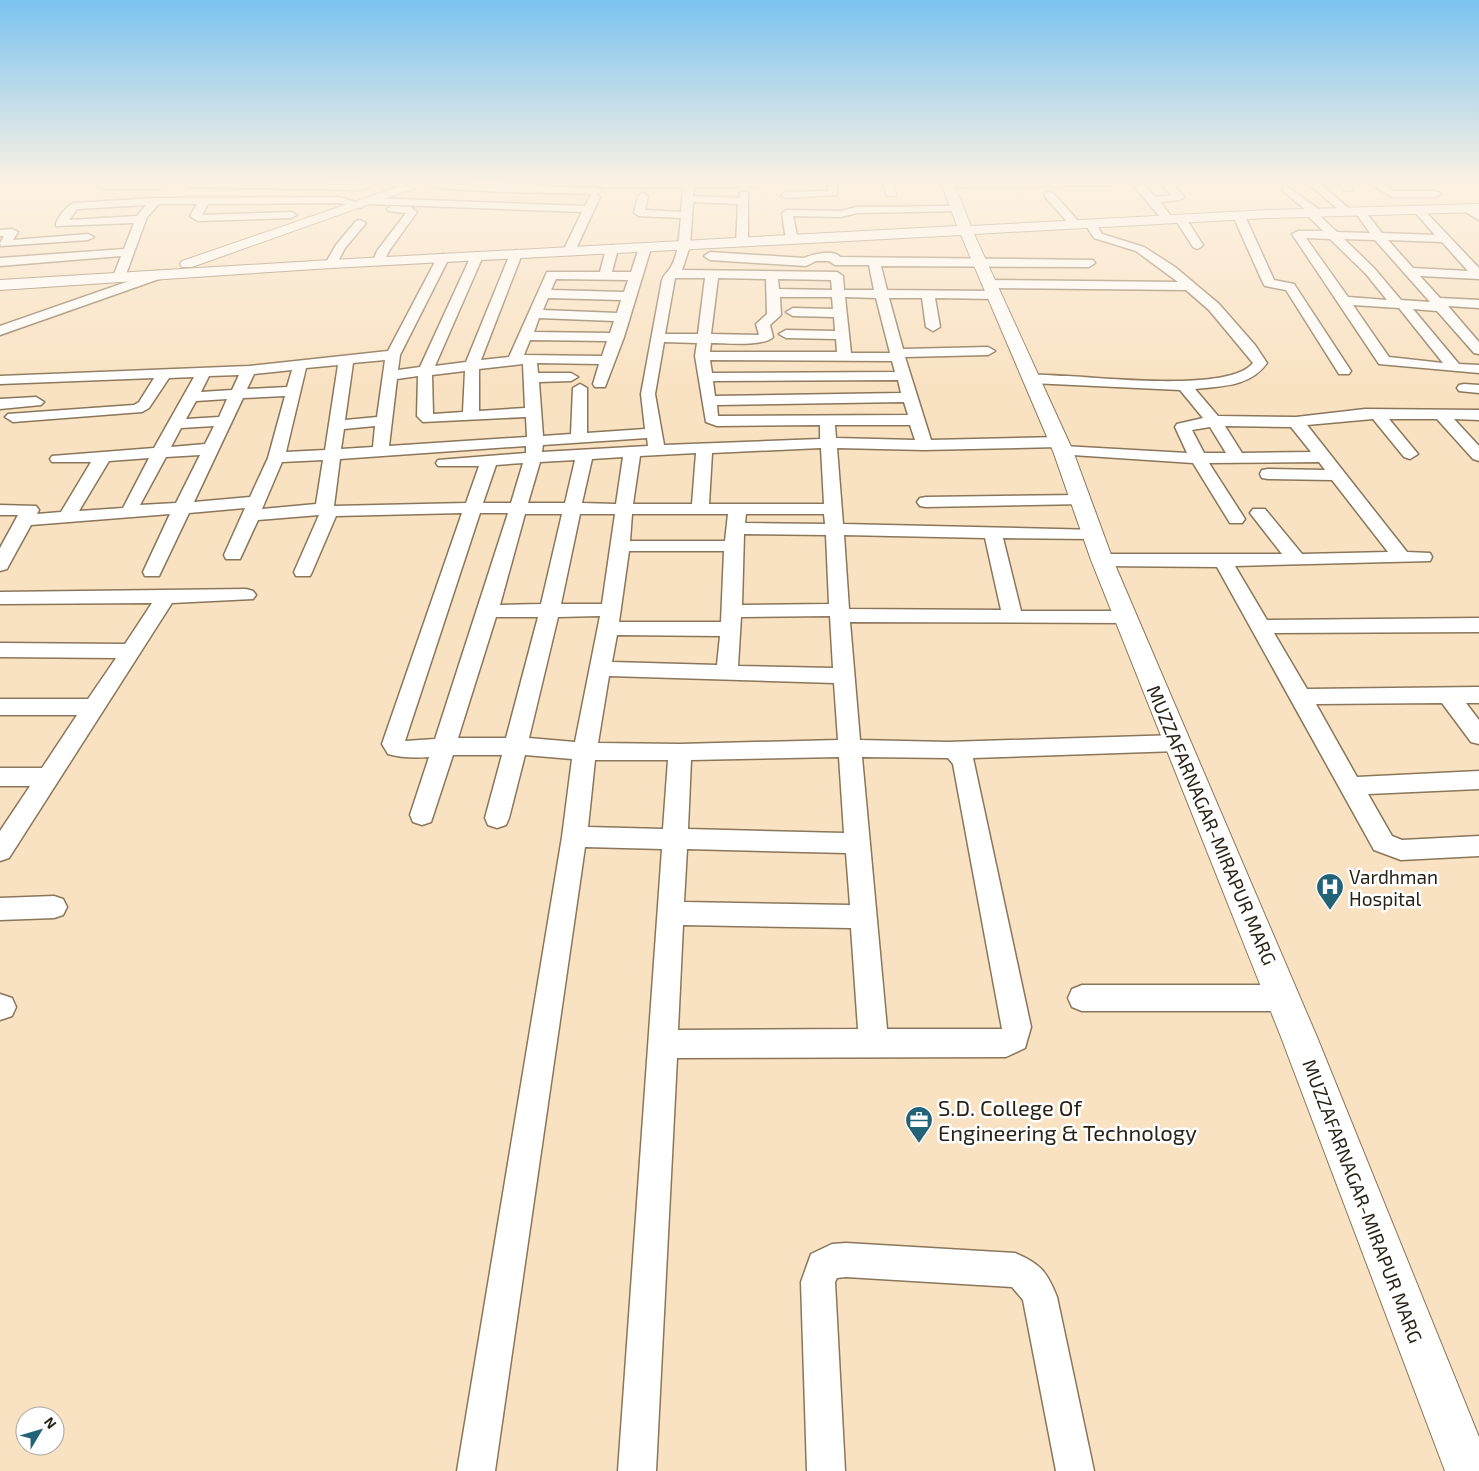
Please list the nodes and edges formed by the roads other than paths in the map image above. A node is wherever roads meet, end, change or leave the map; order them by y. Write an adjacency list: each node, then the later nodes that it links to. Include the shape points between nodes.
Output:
1 (226, 251): 31 (main road)
2 (339, 251): 27 (street)
3 (383, 251): 23 (street)
4 (588, 251): 17 (main road)
5 (612, 251): 32 (street)
6 (644, 251): 33 (street)
7 (682, 251): 29 (street, via 676,270)
8 (831, 251): 22 (street)
9 (975, 251): 37 (main road, MUZZAFARNAGAR-MIRAPUR MARG)
10 (1142, 251): 38 (street)
11 (1254, 251): 82 (street, via 1269,283 1290,287)
12 (1309, 251): 48 (street)
13 (1349, 251): 50 (street)
14 (1391, 251): 28 (street)
15 (1457, 251): 28 (street, via 1479,275)
16 (130, 252): 24 (street); 36 (street)
17 (569, 252): 18 (main road)
18 (516, 254): 19 (main road); 78 (street)
19 (477, 256): 21 (main road); 84 (street)
20 (710, 256): 22 (street, via 806,262 814,258)
21 (443, 258): 23 (main road); 70 (street)
22 (834, 259): 25 (street); 35 (street)
23 (379, 261): 27 (main road)
24 (0, 262)
25 (874, 262): 37 (street); 45 (street)
26 (1089, 263): 37 (street)
27 (331, 264): 31 (main road)
28 (1411, 272): 40 (street)
29 (670, 274): 30 (street); 66 (street)
30 (712, 275): 34 (street); 67 (street)
31 (153, 276): 36 (main road); 58 (street)
32 (605, 276): 33 (street); 43 (street, via 551,276)
33 (635, 276): 47 (street)
34 (772, 276): 35 (street); 42 (street)
35 (837, 276): 44 (street)
36 (119, 277): 39 (main road)
37 (988, 281): 38 (street); 46 (street); 91 (main road, MUZZAFARNAGAR-MIRAPUR MARG)
38 (1190, 286): 94 (street, via 1214,307 1260,362 1254,372 1239,379)
39 (0, 287)
40 (1423, 287): 41 (street); 51 (street)
41 (1442, 288)
42 (774, 293): 44 (street); 67 (street, via 774,316 763,324 766,337)
43 (542, 294): 47 (street); 54 (street)
44 (838, 294): 45 (street); 53 (street)
45 (882, 294): 46 (street); 71 (street)
46 (928, 295): 59 (street)
47 (630, 296): 55 (street)
48 (1344, 301): 50 (street); 79 (street, via 1384,362)
49 (1479, 304): 51 (street)
50 (1400, 305): 51 (street); 79 (street)
51 (1438, 305): 56 (street)
52 (793, 312): 53 (street)
53 (840, 313): 63 (street)
54 (534, 314): 55 (street); 64 (street)
55 (623, 317): 65 (street)
56 (1449, 318): 57 (street); 60 (street)
57 (1469, 320)
58 (2, 327)
59 (933, 327)
60 (1462, 332): 61 (street); 68 (street)
61 (1479, 333)
62 (786, 334): 63 (street)
63 (842, 334): 73 (street)
64 (526, 336): 65 (street); 74 (street)
65 (617, 337): 75 (street)
66 (658, 338): 67 (street); 120 (street, via 648,394)
67 (704, 338): 72 (street)
68 (1479, 350)
69 (988, 351): 71 (street)
70 (393, 355): 76 (street); 86 (street)
71 (898, 355): 73 (street); 87 (street)
72 (702, 356): 73 (street); 88 (street)
73 (844, 356)
74 (522, 360): 75 (street); 78 (street); 90 (street)
75 (609, 360): 93 (street)
76 (346, 361): 77 (street); 116 (street)
77 (300, 365): 81 (street); 95 (street)
78 (472, 366): 84 (street); 105 (street)
79 (1455, 368): 80 (street)
80 (1479, 369)
81 (249, 370): 83 (street); 96 (street)
82 (1344, 371)
83 (204, 372): 85 (street); 98 (street)
84 (425, 372): 86 (street); 105 (street, via 426,418)
85 (165, 373): 89 (street); 97 (street)
86 (390, 375): 112 (street)
87 (905, 376): 88 (street); 99 (street)
88 (705, 377): 100 (street)
89 (48, 378): 92 (street); 101 (street)
90 (531, 378): 103 (street); 123 (street, via 575,383)
91 (1031, 379): 94 (street); 124 (main road, MUZZAFARNAGAR-MIRAPUR MARG)
92 (0, 380)
93 (600, 384)
94 (1184, 386): 113 (street)
95 (293, 391): 96 (street); 136 (street)
96 (237, 394): 98 (street); 109 (street)
97 (150, 396): 101 (street); 108 (street, via 142,407 131,410)
98 (190, 397): 115 (street)
99 (910, 397): 100 (street); 111 (street)
100 (708, 401): 110 (street, via 711,419 717,421)
101 (26, 402): 102 (street); 108 (street)
102 (0, 404)
103 (533, 412): 105 (street); 127 (street)
104 (1377, 414): 106 (street); 114 (street); 132 (street)
105 (471, 415)
106 (1442, 415): 107 (street); 118 (street)
107 (1479, 415)
108 (13, 417): 117 (street)
109 (224, 420): 115 (street); 126 (street)
110 (827, 420): 111 (street); 121 (street)
111 (917, 420): 122 (street)
112 (384, 421): 116 (street); 128 (street)
113 (1214, 421): 114 (street); 137 (street, via 1184,427); 139 (street)
114 (1296, 422): 135 (street)
115 (176, 424): 130 (street)
116 (336, 425): 131 (street)
117 (0, 432)
118 (1458, 432): 119 (street); 134 (street)
119 (1479, 433)
120 (654, 442): 123 (street); 125 (street); 129 (street)
121 (830, 443): 122 (street); 125 (street); 158 (street)
122 (924, 445): 124 (street)
123 (582, 447): 127 (street); 129 (street); 148 (street)
124 (1061, 447): 137 (street); 144 (main road, MUZZAFARNAGAR-MIRAPUR MARG)
125 (704, 448): 152 (street)
126 (210, 450): 130 (street); 146 (street)
127 (534, 450): 128 (street); 140 (street); 150 (street)
128 (380, 451): 131 (street)
129 (632, 452): 151 (street)
130 (160, 453): 133 (street); 155 (street, via 131,505 132,511)
131 (332, 454): 136 (street); 154 (street)
132 (1410, 454)
133 (103, 456): 138 (street); 157 (street)
134 (1479, 456)
135 (1322, 457): 139 (street); 143 (street)
136 (276, 458): 149 (street)
137 (1198, 458): 139 (street); 142 (street)
138 (58, 459)
139 (1238, 459)
140 (489, 460): 141 (street); 147 (street)
141 (444, 463)
142 (1207, 472): 143 (street); 159 (street)
143 (1338, 475): 168 (street)
144 (1080, 500): 145 (street); 165 (main road, MUZZAFARNAGAR-MIRAPUR MARG)
145 (926, 502)
146 (182, 508): 149 (street); 155 (street); 172 (street)
147 (473, 508): 150 (street); 154 (street); 198 (street, via 393,744 396,748 411,750)
148 (573, 508): 150 (street); 151 (street); 177 (street)
149 (253, 509): 154 (street); 166 (street)
150 (518, 509): 178 (street)
151 (624, 509): 152 (street); 164 (street)
152 (700, 509): 161 (street)
153 (0, 510): 160 (street, via 27,508 30,510)
154 (327, 510): 173 (street)
155 (138, 512): 157 (street)
156 (1259, 513): 169 (street)
157 (67, 518): 160 (street)
158 (833, 519): 161 (street); 162 (street); 179 (street)
159 (1236, 519)
160 (25, 520): 163 (street)
161 (736, 528): 164 (street); 183 (street)
162 (994, 533): 165 (street); 181 (street, via 1011,610)
163 (7, 541): 171 (street)
164 (621, 546): 182 (street)
165 (1097, 547): 170 (street); 180 (main road, MUZZAFARNAGAR-MIRAPUR MARG)
166 (233, 555)
167 (1423, 557): 168 (street)
168 (1402, 558): 169 (street)
169 (1296, 559): 170 (street)
170 (1224, 561): 185 (street)
171 (0, 565)
172 (152, 572)
173 (304, 572)
174 (246, 595): 175 (street)
175 (166, 597): 176 (street); 187 (street)
176 (0, 598)
177 (550, 610): 178 (street); 182 (street); 199 (street)
178 (488, 611): 198 (street)
179 (840, 613): 181 (street); 183 (street); 190 (street)
180 (1125, 616): 181 (street); 197 (main road, MUZZAFARNAGAR-MIRAPUR MARG)
181 (1009, 617)
182 (609, 619): 183 (street); 188 (street)
183 (732, 620): 189 (street)
184 (1479, 625): 185 (street)
185 (1261, 627): 193 (street)
186 (0, 650): 187 (street)
187 (131, 651): 195 (street)
188 (602, 669): 189 (street); 202 (street)
189 (727, 671): 190 (street)
190 (844, 676): 200 (street)
191 (1448, 695): 192 (street); 193 (street); 196 (street)
192 (1479, 695)
193 (1300, 697): 207 (street)
194 (0, 707): 195 (street)
195 (93, 708): 205 (street)
196 (1479, 736)
197 (1178, 743): 201 (street); 220 (main road, MUZZAFARNAGAR-MIRAPUR MARG)
198 (444, 746): 199 (street); 208 (street)
199 (516, 746): 202 (street); 209 (street)
200 (849, 748): 201 (street); 203 (street); 212 (street)
201 (948, 750): 222 (street, via 956,752 964,762 1017,1027 1015,1038 1006,1043)
202 (585, 751): 203 (street); 210 (street)
203 (680, 752): 211 (street)
204 (0, 777): 205 (street)
205 (50, 777): 214 (street)
206 (1479, 780): 207 (street)
207 (1349, 786): 213 (street, via 1379,838 1389,847 1400,850)
208 (422, 815)
209 (496, 818)
210 (574, 837): 211 (street); 223 (street)
211 (674, 839): 212 (street); 217 (street)
212 (858, 843): 218 (street)
213 (1479, 846)
214 (0, 851)
215 (54, 907): 216 (street)
216 (0, 908)
217 (670, 913): 218 (street); 221 (street)
218 (864, 917): 222 (street)
219 (1082, 998): 220 (street)
220 (1283, 998): 227 (main road, MUZZAFARNAGAR-MIRAPUR MARG)
221 (664, 1044): 222 (street); 224 (street)
222 (874, 1044)
223 (476, 1471)
224 (637, 1471)
225 (826, 1471): 226 (street, via 818,1282 823,1266 832,1261 846,1260 1015,1270 1025,1274 1040,1297)
226 (1075, 1471)
227 (1468, 1471)

